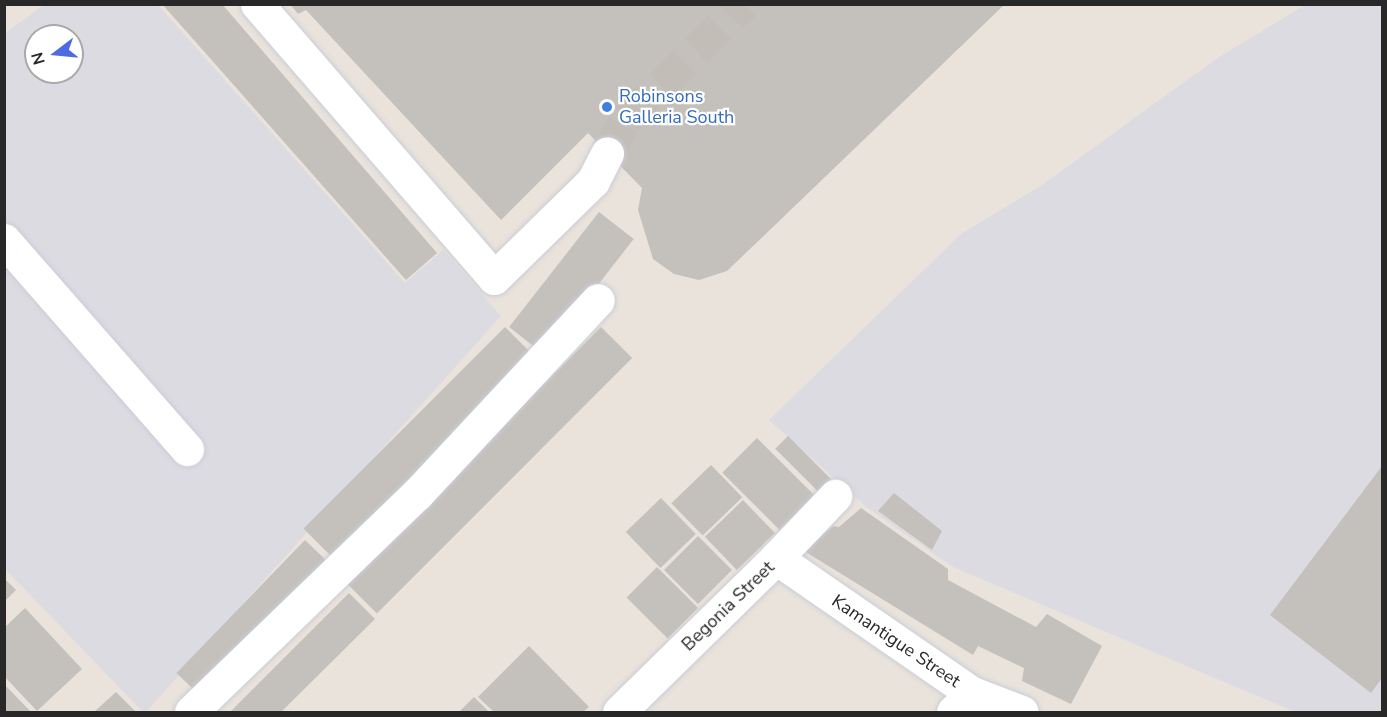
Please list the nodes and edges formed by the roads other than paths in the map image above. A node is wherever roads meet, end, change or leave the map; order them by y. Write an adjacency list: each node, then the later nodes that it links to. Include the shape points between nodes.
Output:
1 (257, 4): 2 (street, via 494,278 593,181)
2 (607, 153)
3 (4, 240): 5 (street)
4 (598, 300): 9 (street, via 417,494)
5 (187, 449)
6 (835, 496): 7 (street, Begonia Street)
7 (776, 558): 8 (street, Kamantigue Street); 10 (street, Begonia Street)
8 (962, 703): 11 (street, Kamantigue Street)
9 (191, 712)
10 (619, 712)
11 (1022, 712)

